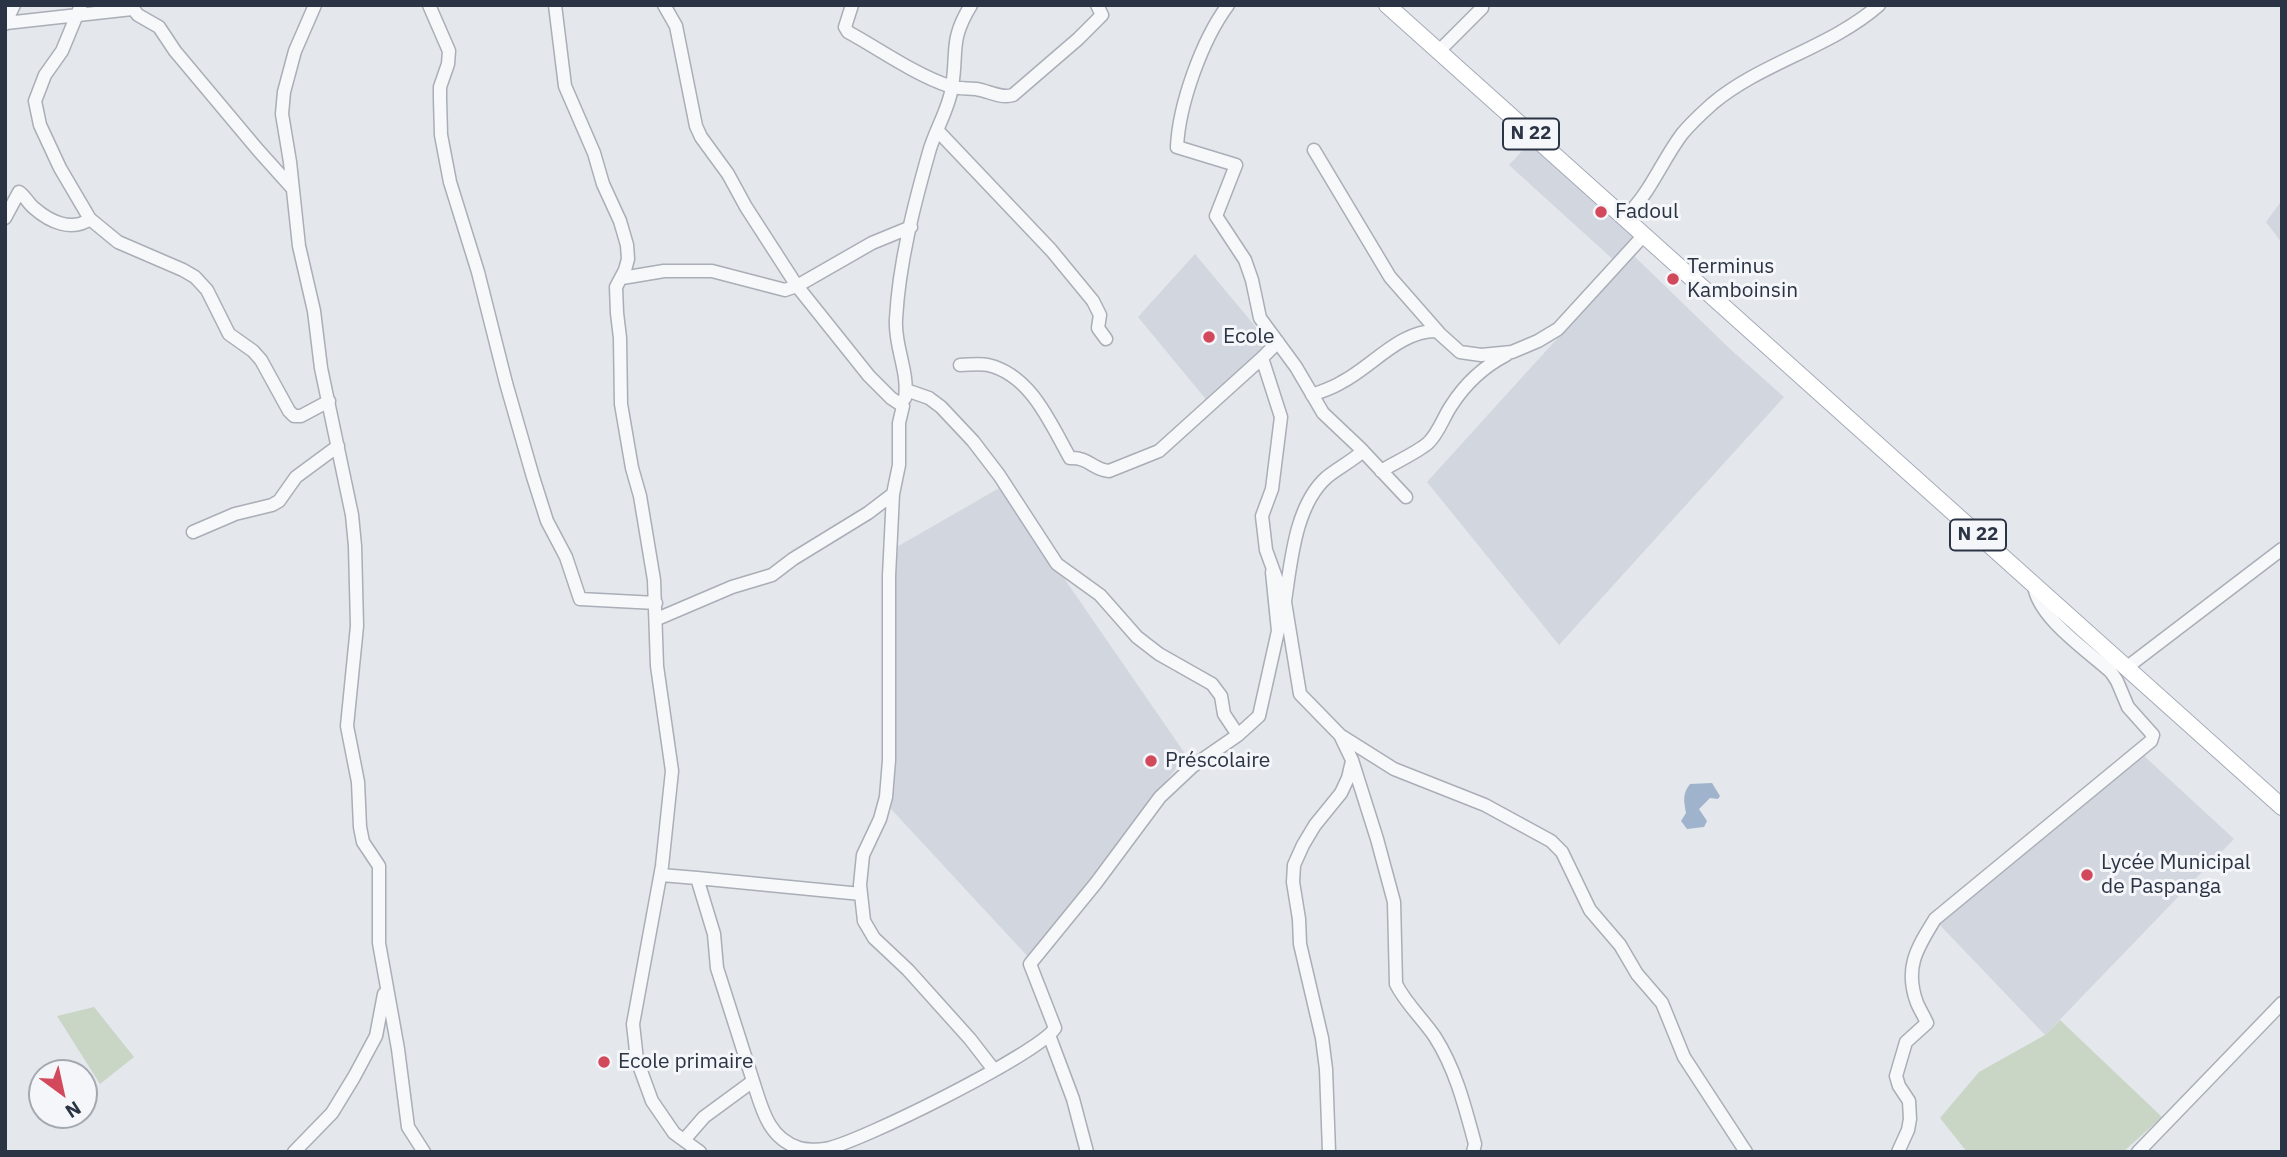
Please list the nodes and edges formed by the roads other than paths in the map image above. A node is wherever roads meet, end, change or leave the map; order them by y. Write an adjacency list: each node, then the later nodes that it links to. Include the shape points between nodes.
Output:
1 (14, 5): 15 (street)
2 (315, 5): 20 (street, via 284,92 282,114)
3 (429, 5): 48 (street, via 449,51 440,99 450,182 547,521 580,599)
4 (555, 5): 26 (street, via 565,86 626,245 628,259)
5 (664, 5): 27 (street, via 676,26 701,137)
6 (852, 5): 17 (street, via 845,27 848,32 923,76)
7 (971, 5): 17 (street, via 957,32)
8 (1097, 5): 17 (street, via 1102,15 1013,95)
9 (1228, 5): 30 (street, via 1205,45 1178,127 1177,147 1236,165 1216,216 1245,260 1260,318)
10 (1387, 5): 16 (main road, N 22)
11 (1481, 5): 16 (street)
12 (1879, 5): 22 (street, via 1843,31 1785,59 1711,104 1683,133 1648,190)
13 (131, 7): 14 (street); 20 (street, via 159,27)
14 (79, 11): 15 (street); 23 (street, via 35,101 53,153)
15 (5, 23)
16 (1439, 51): 22 (main road, N 22)
17 (952, 87): 18 (street)
18 (937, 130): 24 (street); 29 (street, via 1093,301)
19 (1314, 150): 28 (street, via 1390,277)
20 (293, 189): 36 (street, via 299,246)
21 (5, 218): 23 (street, via 19,192 48,218 65,225)
22 (1624, 218): 25 (main road, N 22)
23 (90, 219): 36 (street, via 118,242 195,277 207,290 229,334 261,360 294,416)
24 (911, 227): 27 (street, via 872,243); 34 (street, via 895,324)
25 (1644, 236): 31 (street, via 1558,329); 46 (main road, N 22)
26 (622, 278): 27 (street, via 664,271 712,271 785,290); 48 (street, via 616,299 621,404)
27 (797, 286): 37 (street, via 869,376)
28 (1437, 331): 31 (street, via 1460,352); 35 (street, via 1419,332 1342,383)
29 (1105, 340)
30 (1278, 342): 32 (street); 35 (street)
31 (1512, 352): 40 (street, via 1485,366 1471,380 1426,446)
32 (1262, 358): 33 (street, via 1159,451 1104,471 1082,457 1070,457 1033,395 1014,379 986,364); 45 (street, via 1281,417 1272,489 1262,516)
33 (960, 365)
34 (906, 390): 37 (street); 51 (street, via 941,407 973,441 1057,564 1100,595 1137,637 1212,684)
35 (1312, 395): 39 (street, via 1323,413)
36 (329, 401): 38 (street)
37 (903, 406): 41 (street)
38 (338, 446): 43 (street, via 296,477 272,505); 58 (street, via 355,546 357,626 347,726 363,842 379,866 379,943)
39 (1363, 452): 40 (street); 47 (street, via 1326,478 1309,501 1294,541)
40 (1381, 471): 42 (street)
41 (893, 494): 49 (street, via 772,575); 57 (street, via 889,760 880,819 863,855)
42 (1406, 497)
43 (193, 532)
44 (2282, 549): 50 (street)
45 (1272, 572): 47 (street); 51 (street, via 1278,631 1269,681 1259,716)
46 (2034, 585): 50 (main road, N 22); 71 (street, via 2035,596 2054,622 2111,672 2128,707 2153,735 1935,919 1917,947 1910,968 1927,1023 1906,1042 1896,1076 1909,1101 1910,1119)
47 (1285, 602): 52 (street, via 1300,694)
48 (656, 604): 49 (street)
49 (657, 619): 55 (street, via 657,666 672,771)
50 (2126, 668): 54 (main road, N 22)
51 (1238, 735): 60 (street, via 1193,766 1160,797 1030,964 1052,1015 1055,1028)
52 (1340, 735): 53 (street); 70 (street, via 1394,769 1486,805 1557,846 1590,910 1662,1003 1684,1057)
53 (1352, 760): 68 (street, via 1340,793 1303,845 1293,882 1300,944 1325,1062); 69 (street, via 1394,902 1396,984 1437,1040 1461,1089)
54 (2282, 807)
55 (661, 875): 56 (street); 63 (street, via 633,1024 637,1059 652,1101)
56 (697, 878): 57 (street); 62 (street, via 714,934 717,968)
57 (861, 894): 61 (street, via 864,920 874,938 908,970)
58 (386, 984): 64 (street, via 376,1036 354,1077 332,1113); 65 (street, via 408,1127)
59 (2282, 1003): 72 (street)
60 (1049, 1035): 61 (street); 67 (street)
61 (994, 1070): 62 (street, via 952,1094 825,1149 800,1149 778,1138 765,1118)
62 (753, 1081): 63 (street, via 704,1117)
63 (684, 1140): 66 (street)
64 (294, 1152)
65 (424, 1152)
66 (700, 1152)
67 (1087, 1152)
68 (1329, 1152)
69 (1474, 1152)
70 (1746, 1152)
71 (1898, 1152)
72 (2138, 1152)

